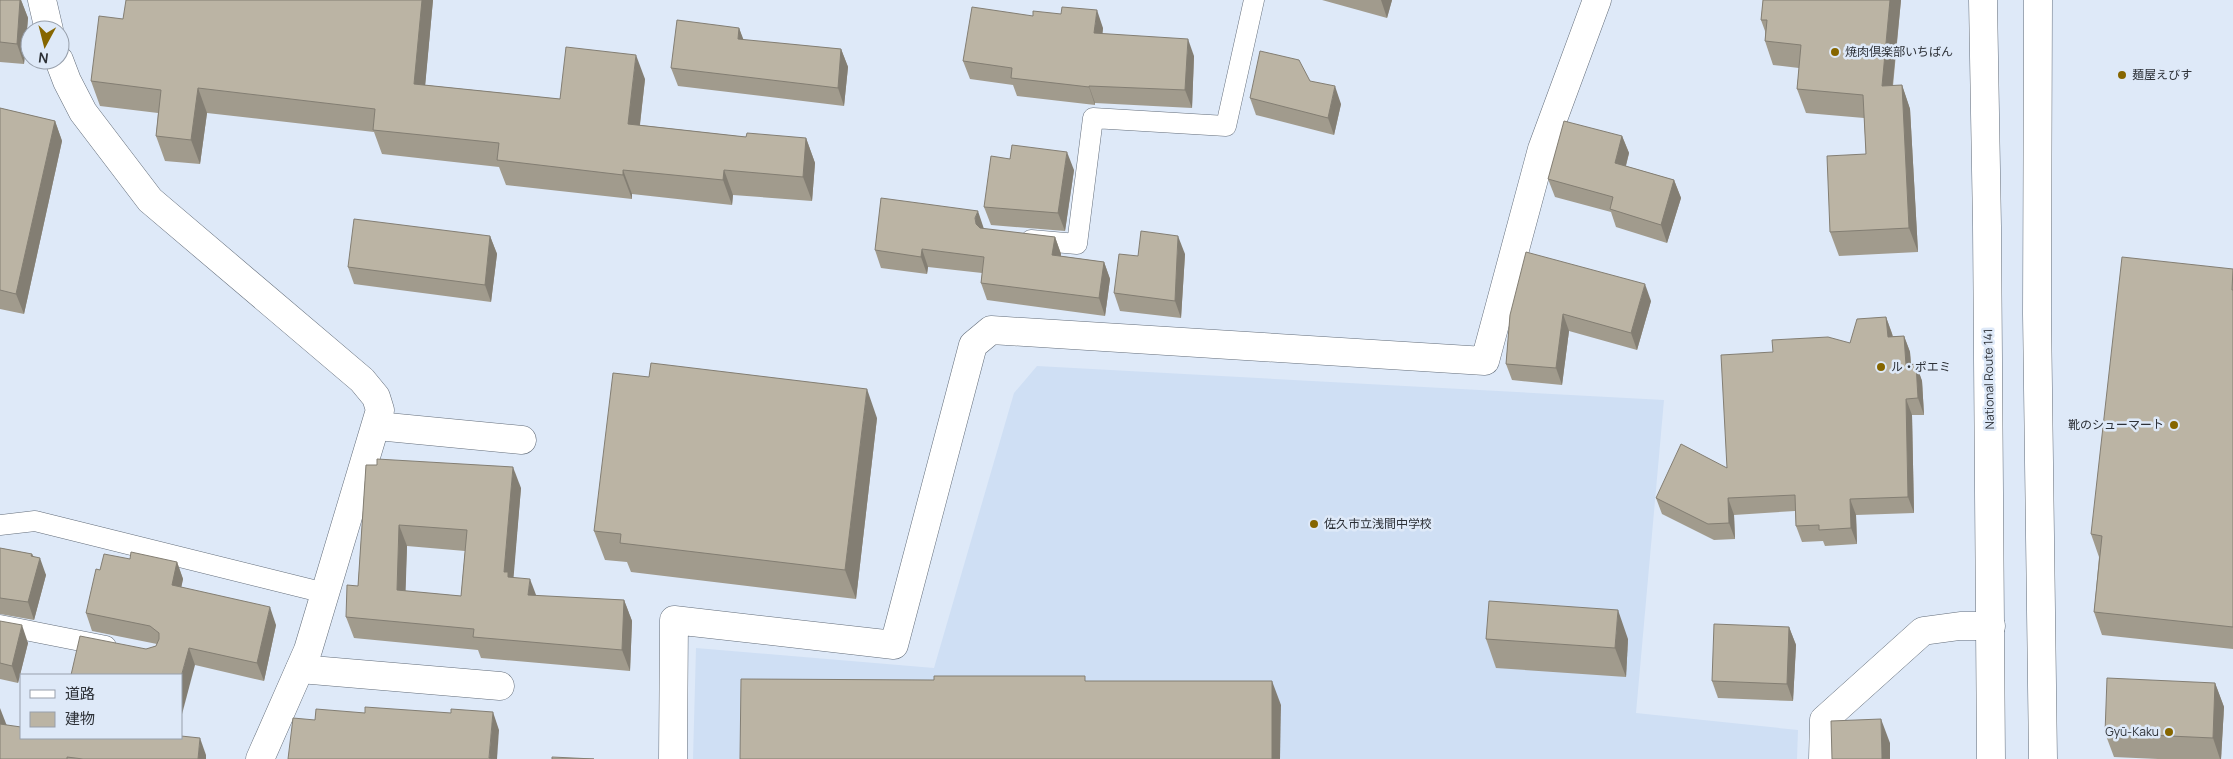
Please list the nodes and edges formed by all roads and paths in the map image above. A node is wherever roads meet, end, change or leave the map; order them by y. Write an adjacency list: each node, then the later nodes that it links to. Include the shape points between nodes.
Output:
1 (42, 0): 6 (main road)
2 (1254, 0): 8 (lane, via 1226,126 1093,118 1077,244)
3 (1597, 0): 19 (main road, via 1542,149 1485,361 991,330 973,344 894,645 674,620)
4 (1983, 0): 14 (main road, National Route 141)
5 (2038, 0): 22 (main road, via 2037,314)
6 (47, 20)
7 (64, 70): 9 (main road, via 84,112 150,200 362,380 376,397 380,410)
8 (1012, 238)
9 (377, 426): 10 (main road); 12 (main road)
10 (522, 440)
11 (0, 524): 12 (lane, via 35,521)
12 (325, 594): 16 (main road)
13 (0, 625): 15 (lane)
14 (1991, 626): 20 (main road, via 1923,631 1824,720); 21 (main road, National Route 141)
15 (125, 650)
16 (300, 669): 17 (main road); 18 (main road)
17 (500, 686)
18 (260, 759)
19 (673, 759)
20 (1823, 759)
21 (1990, 759)
22 (2042, 759)

